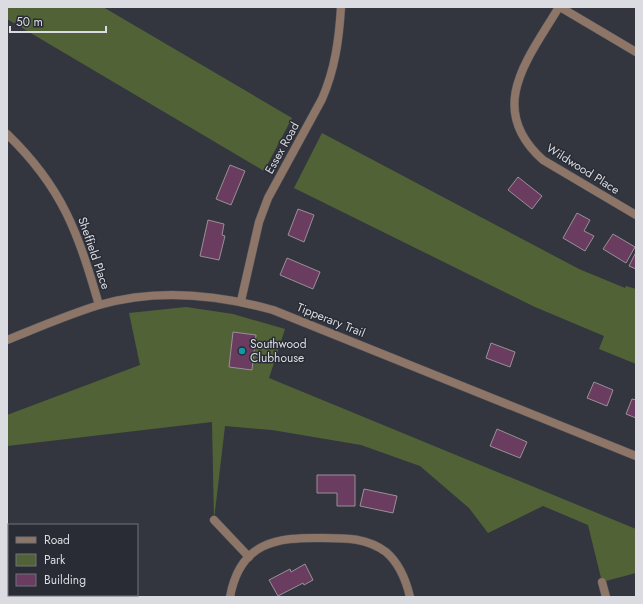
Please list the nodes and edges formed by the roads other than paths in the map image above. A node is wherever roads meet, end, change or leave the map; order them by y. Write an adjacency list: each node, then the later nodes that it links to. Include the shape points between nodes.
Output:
1 (341, 7): 6 (street, Essex Road, via 335,62 328,84 268,198 259,222)
2 (559, 7): 3 (street); 5 (street, Wildwood Place, via 518,79 514,96 516,120 522,136 543,160)
3 (636, 52)
4 (7, 134): 7 (street, Sheffield Place, via 43,173 60,200 84,254)
5 (636, 215)
6 (241, 301): 7 (street, Tipperary Trail, via 209,295 177,294 144,296); 9 (street, Tipperary Trail, via 281,313)
7 (99, 305): 8 (street, Tipperary Trail)
8 (7, 340)
9 (636, 456)
10 (214, 520): 11 (street)
11 (249, 557): 13 (street, via 239,568); 14 (street, via 259,548 281,539 354,538 377,546 395,562 402,572)
12 (602, 582): 15 (street)
13 (230, 597)
14 (410, 597)
15 (606, 597)

